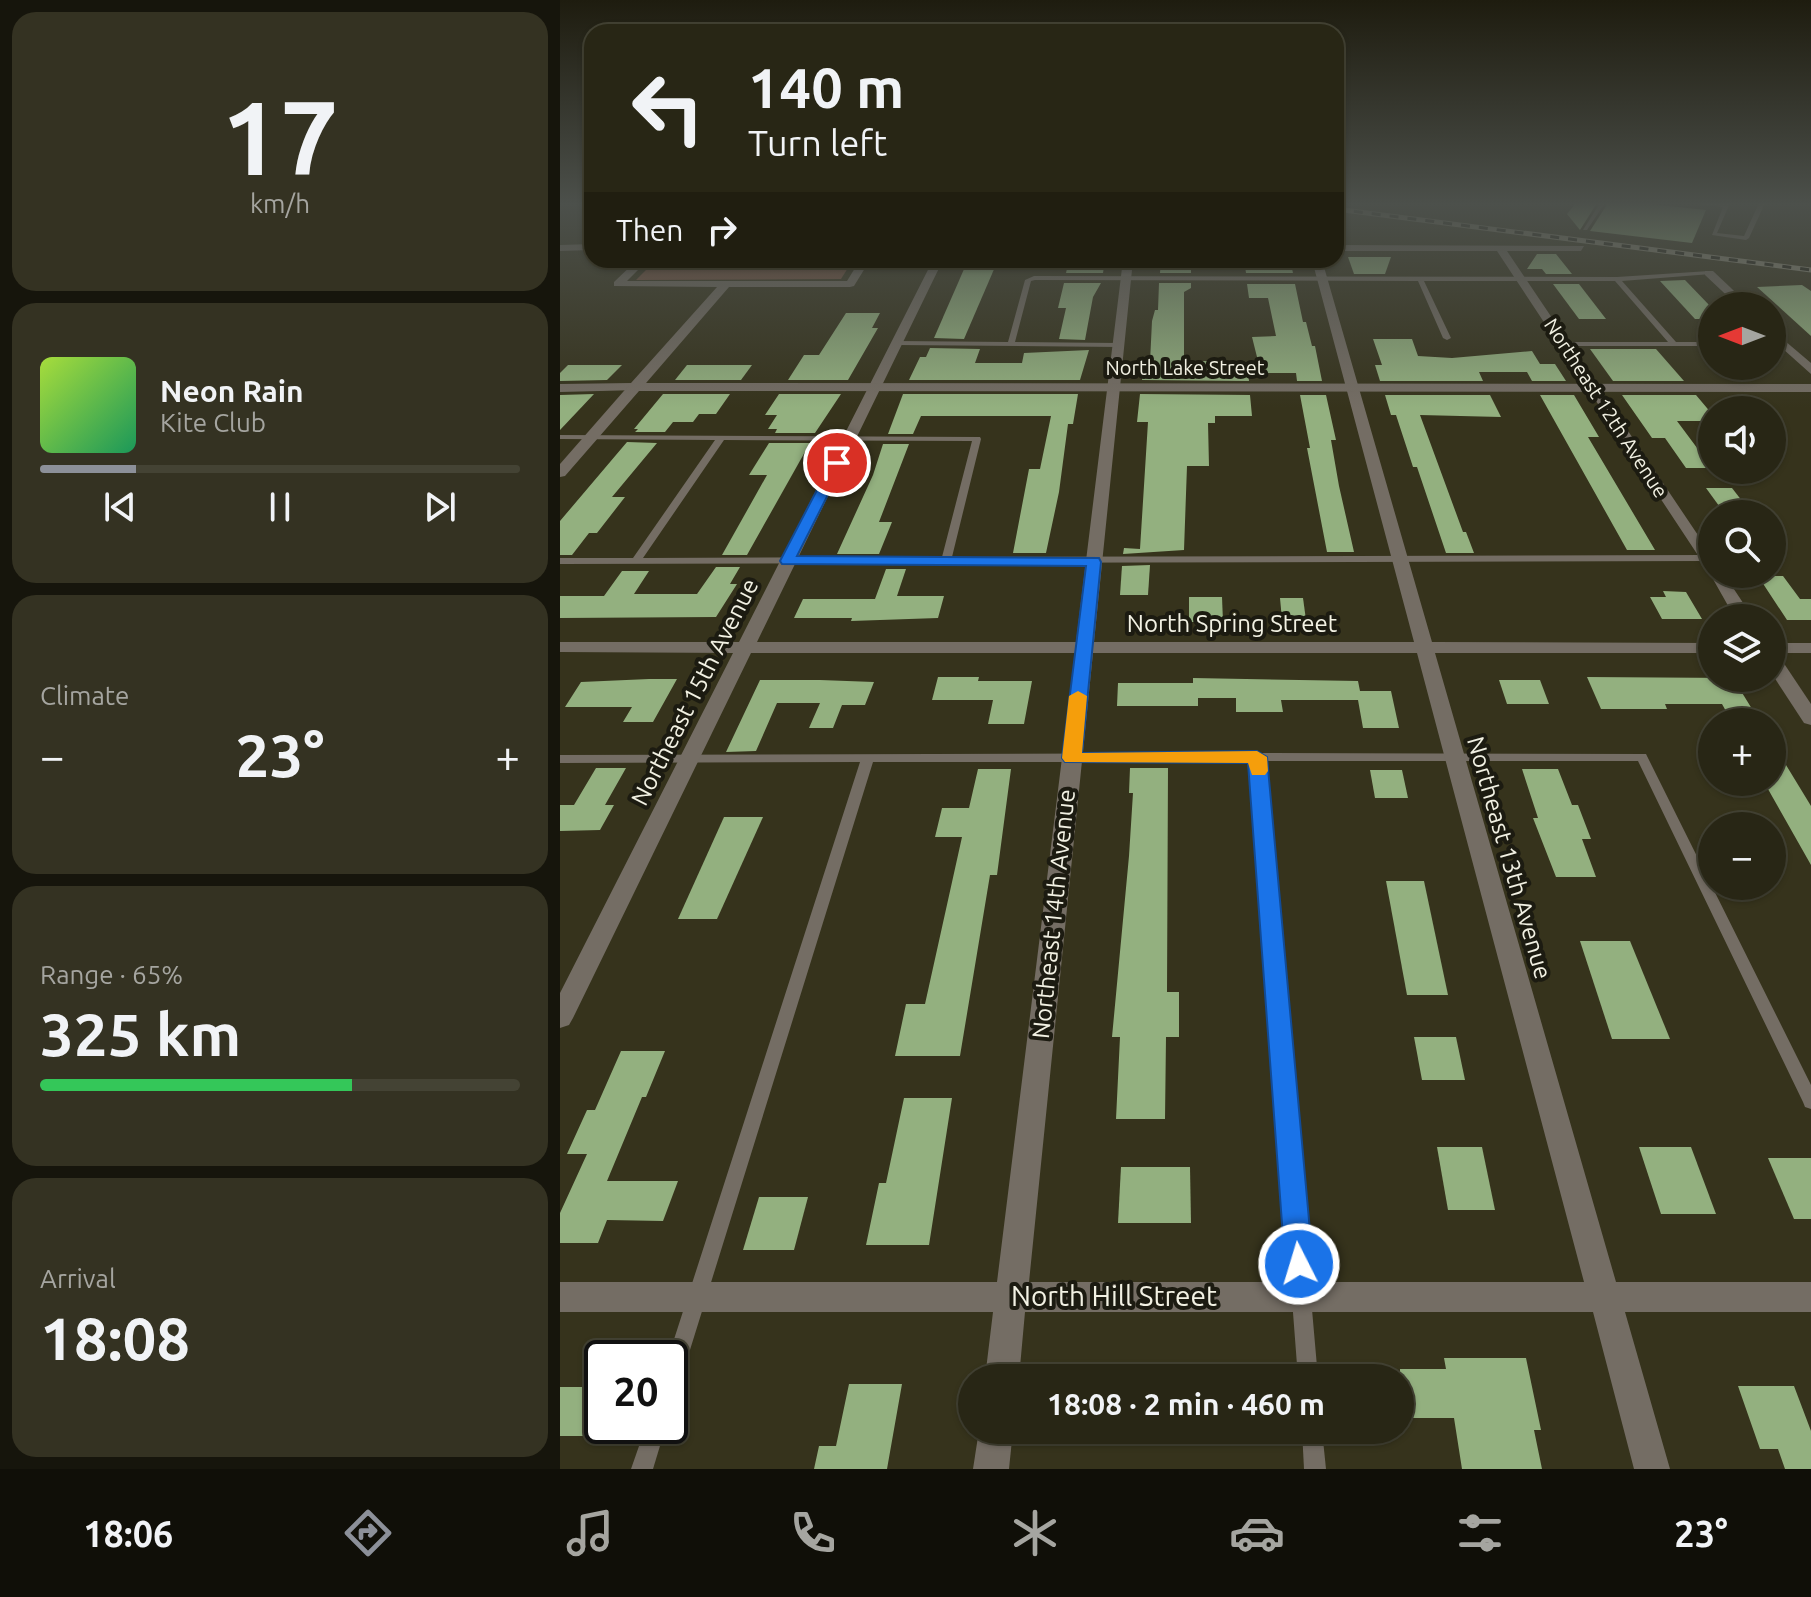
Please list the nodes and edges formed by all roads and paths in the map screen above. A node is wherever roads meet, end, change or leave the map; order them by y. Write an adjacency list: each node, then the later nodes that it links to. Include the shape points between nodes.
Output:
1 (631, 272): 13 (street, via 618,284)
2 (858, 272): 13 (street, via 850,284)
3 (932, 272): 16 (street, Northeast 15th Avenue)
4 (1104, 272): 17 (lane, via 1028,280)
5 (1127, 272): 21 (street, Northeast 14th Avenue)
6 (1320, 272): 26 (street, Northeast 13th Avenue)
7 (1352, 272): 11 (lane)
8 (1516, 272): 10 (street, Northeast 12th Avenue)
9 (1709, 273): 12 (lane); 14 (street)
10 (1520, 278): 11 (lane); 12 (lane); 18 (street, Northeast 12th Avenue)
11 (1420, 279): 15 (lane)
12 (1617, 279): 19 (lane)
13 (726, 284): 24 (street)
14 (1729, 292)
15 (1447, 338)
16 (897, 343): 17 (lane); 25 (street, Northeast 15th Avenue)
17 (1011, 344): 21 (lane)
18 (1564, 344): 19 (lane); 29 (street, Northeast 12th Avenue)
19 (1674, 344): 20 (lane)
20 (1698, 344)
21 (1118, 345): 28 (street, Northeast 14th Avenue)
22 (1786, 350): 23 (street)
23 (1811, 370)
24 (635, 387): 25 (street, North Lake Street); 27 (street, North Lake Street); 32 (street)
25 (876, 387): 28 (street, North Lake Street); 34 (street, Northeast 15th Avenue)
26 (1353, 387): 28 (street, North Lake Street); 29 (street, North Lake Street); 37 (street, Northeast 13th Avenue)
27 (560, 388)
28 (1113, 388): 42 (street, Northeast 14th Avenue)
29 (1591, 388): 30 (street, North Lake Street); 36 (street, Northeast 12th Avenue)
30 (1811, 388)
31 (560, 437): 32 (lane)
32 (591, 437): 33 (lane); 35 (street)
33 (721, 438): 34 (lane); 39 (lane)
34 (850, 438): 40 (street, Northeast 15th Avenue); 41 (lane, via 977,439)
35 (560, 473)
36 (1698, 547)
37 (1401, 560): 42 (lane); 43 (lane); 47 (street, Northeast 13th Avenue)
38 (560, 561): 39 (lane)
39 (636, 561): 40 (lane)
40 (788, 561): 41 (lane); 45 (street, Northeast 15th Avenue)
41 (946, 561): 42 (lane)
42 (1094, 562): 46 (street, Northeast 14th Avenue)
43 (1698, 563)
44 (560, 647): 45 (street, North Spring Street)
45 (744, 647): 46 (street, North Spring Street); 58 (street, Northeast 15th Avenue)
46 (1083, 648): 47 (street, North Spring Street); 55 (street, Northeast 14th Avenue)
47 (1425, 648): 48 (street, North Spring Street); 56 (street, Northeast 13th Avenue)
48 (1698, 648)
49 (1786, 648): 50 (street)
50 (1811, 648)
51 (1786, 681): 52 (street)
52 (1811, 719)
53 (1257, 757): 55 (lane); 56 (lane); 63 (lane)
54 (868, 758): 55 (lane); 58 (lane); 61 (lane)
55 (1072, 758): 62 (street, Northeast 14th Avenue)
56 (1455, 758): 60 (lane, via 1642,757); 64 (street, Northeast 13th Avenue)
57 (560, 759): 58 (lane)
58 (688, 759): 59 (street, Northeast 15th Avenue)
59 (560, 1018)
60 (1811, 1102)
61 (698, 1296): 62 (street, North Hill Street); 65 (street, North Hill Street); 67 (lane)
62 (1011, 1296): 63 (street, North Hill Street); 68 (street, Northeast 14th Avenue)
63 (1302, 1296): 64 (street, North Hill Street); 69 (lane)
64 (1605, 1296): 66 (street, North Hill Street); 76 (street, Northeast 13th Avenue)
65 (560, 1297)
66 (1811, 1297)
67 (684, 1340)
68 (1004, 1364)
69 (1307, 1364)
70 (650, 1444): 73 (lane)
71 (994, 1444): 74 (street)
72 (1313, 1444): 75 (lane)
73 (642, 1469)
74 (991, 1469)
75 (1315, 1469)
76 (1652, 1469)

